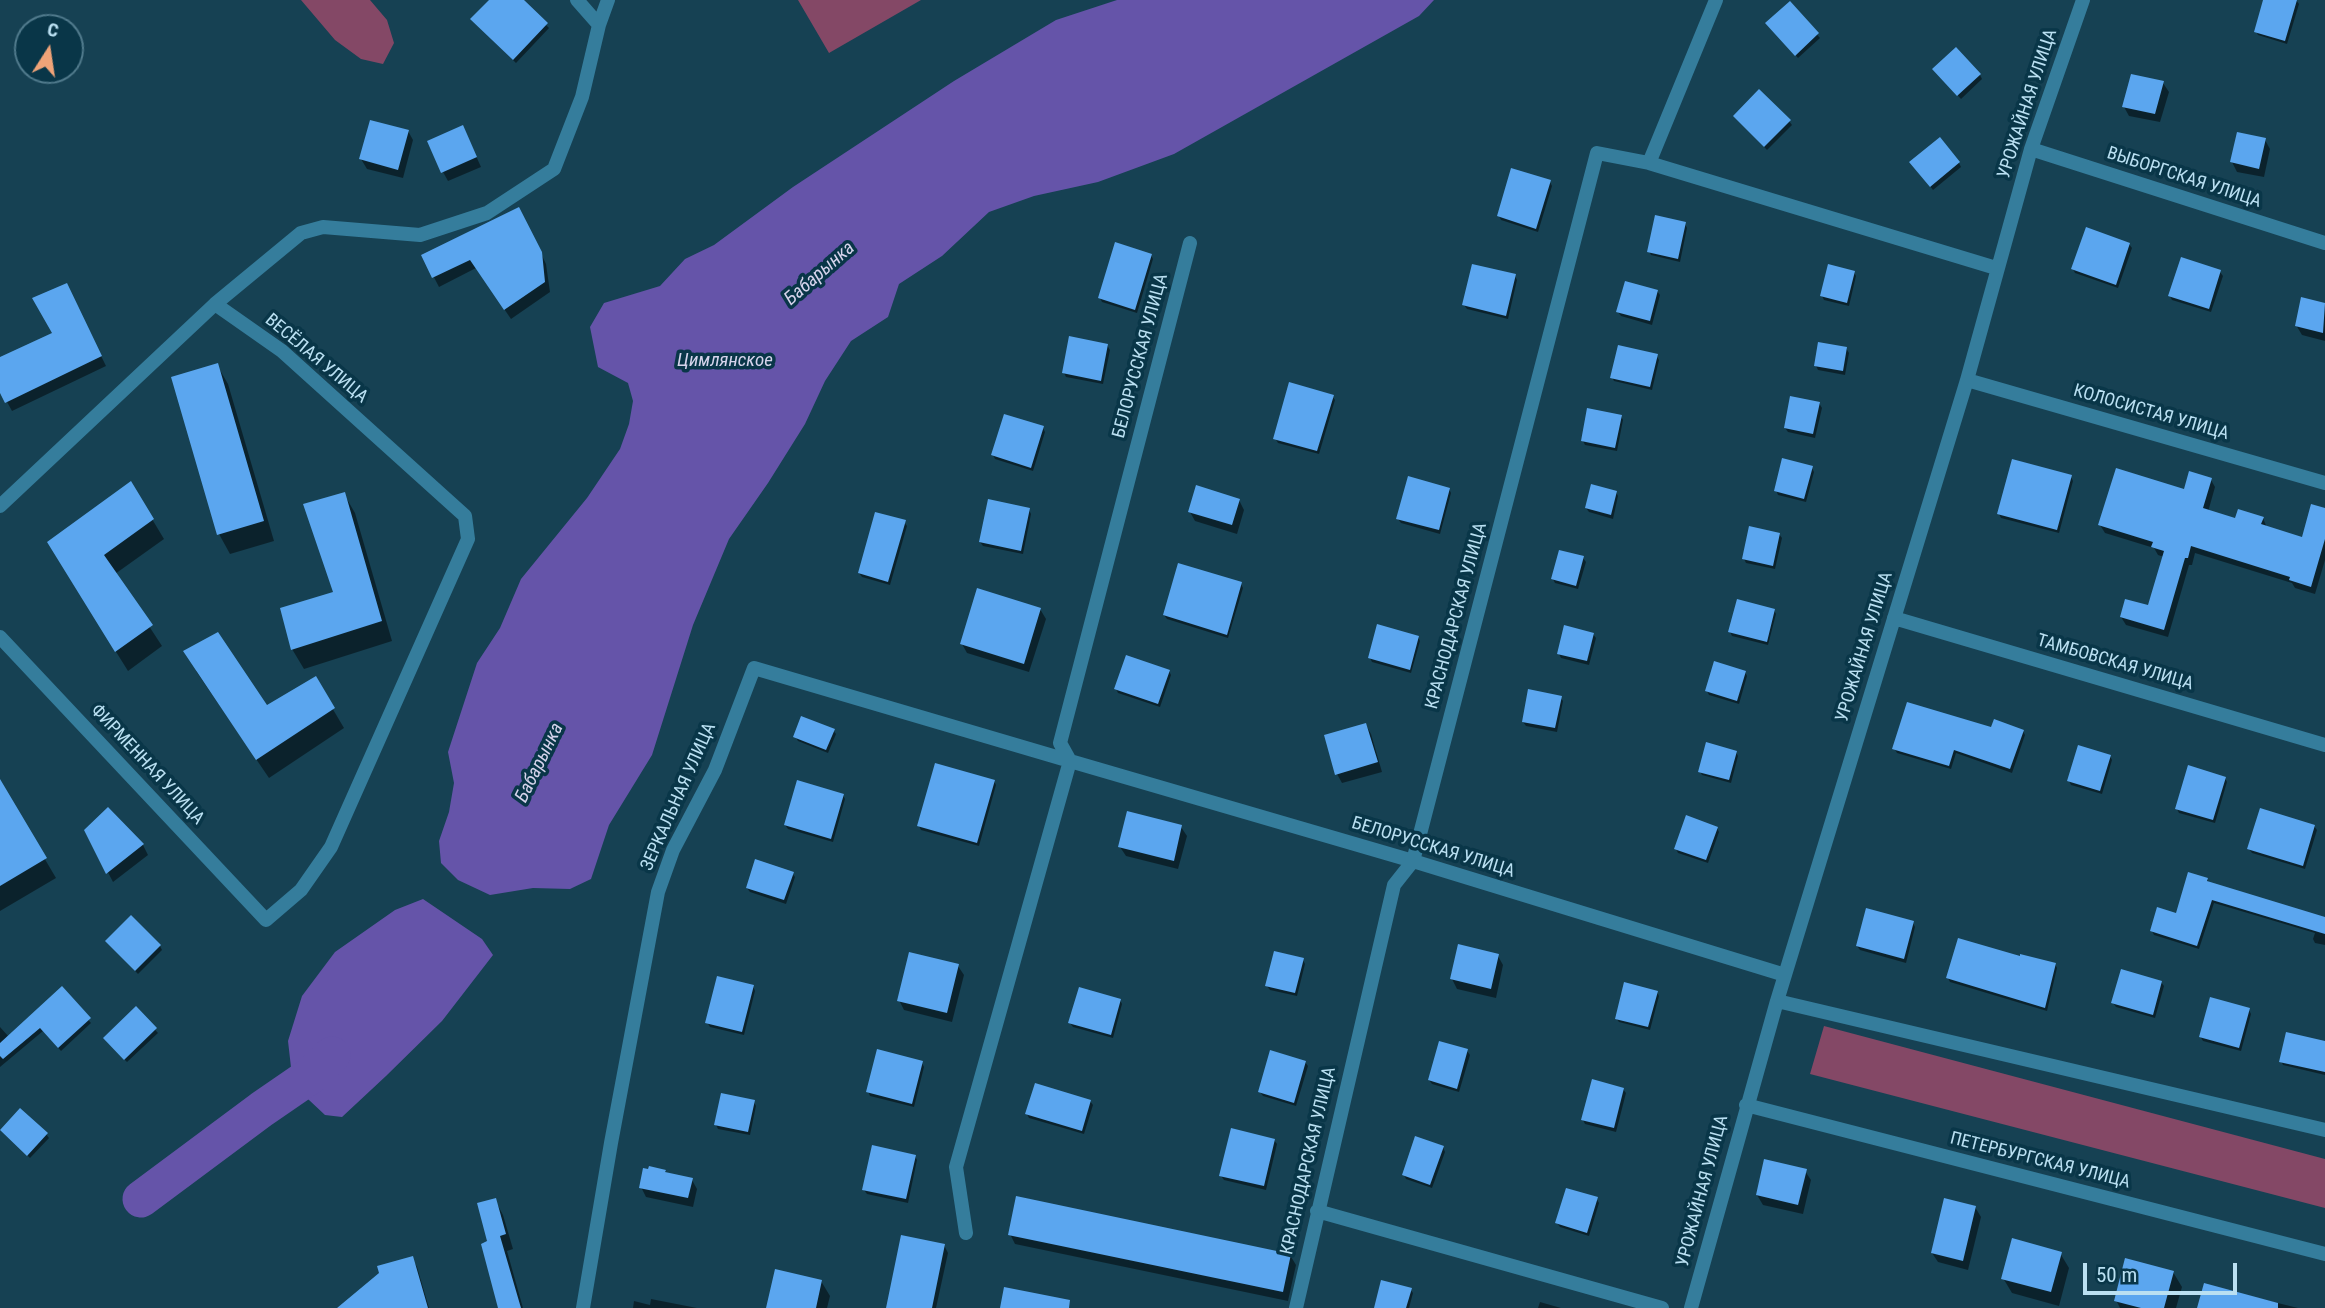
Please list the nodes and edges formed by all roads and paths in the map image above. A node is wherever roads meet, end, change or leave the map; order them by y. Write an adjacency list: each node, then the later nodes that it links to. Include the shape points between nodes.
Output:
1 (577, 0): 5 (street)
2 (608, 0): 5 (street)
3 (1716, 0): 7 (street)
4 (2082, 0): 6 (street, УРОЖАЙНАЯ УЛИЦА)
5 (599, 25): 11 (street, via 582,97 554,169 488,213 420,235 323,227 301,233)
6 (2031, 149): 9 (street, ВЫБОРГСКАЯ УЛИЦА); 10 (street, УРОЖАЙНАЯ УЛИЦА)
7 (1648, 163): 10 (street); 19 (street, КРАСНОДАРСКАЯ УЛИЦА, via 1597,153)
8 (1190, 243): 18 (street, БЕЛОРУССКАЯ УЛИЦА, via 1060,743)
9 (2325, 243)
10 (1996, 268): 12 (street, УРОЖАЙНАЯ УЛИЦА)
11 (215, 304): 14 (street); 20 (street, ВЕСЁЛАЯ УЛИЦА, via 282,351 448,499 466,516 468,539 331,847 301,890)
12 (1966, 380): 13 (street, КОЛОСИСТАЯ УЛИЦА); 15 (street, УРОЖАЙНАЯ УЛИЦА)
13 (2325, 483)
14 (0, 506)
15 (1894, 618): 17 (street, ТАМБОВСКАЯ УЛИЦА); 21 (street, УРОЖАЙНАЯ УЛИЦА)
16 (0, 637): 20 (street, ФИРМЕННАЯ УЛИЦА)
17 (2325, 745)
18 (1070, 761): 19 (street, БЕЛОРУССКАЯ УЛИЦА); 26 (street, БЕЛОРУССКАЯ УЛИЦА, via 956,1167); 28 (street, ЗЕРКАЛЬНАЯ УЛИЦА, via 754,668 715,770 673,850 658,892)
19 (1413, 861): 21 (street, БЕЛОРУССКАЯ УЛИЦА); 25 (street, КРАСНОДАРСКАЯ УЛИЦА, via 1394,885)
20 (266, 920)
21 (1784, 975): 22 (street, УРОЖАЙНАЯ УЛИЦА)
22 (1777, 1001): 23 (street, УРОЖАЙНАЯ УЛИЦА); 24 (street)
23 (1746, 1105): 27 (street, ПЕТЕРБУРГСКАЯ УЛИЦА); 31 (street, УРОЖАЙНАЯ УЛИЦА)
24 (2325, 1130)
25 (1317, 1211): 29 (street, КРАСНОДАРСКАЯ УЛИЦА); 30 (street)
26 (966, 1233)
27 (2325, 1254)
28 (583, 1308)
29 (1296, 1308)
30 (1662, 1308)
31 (1691, 1308)

